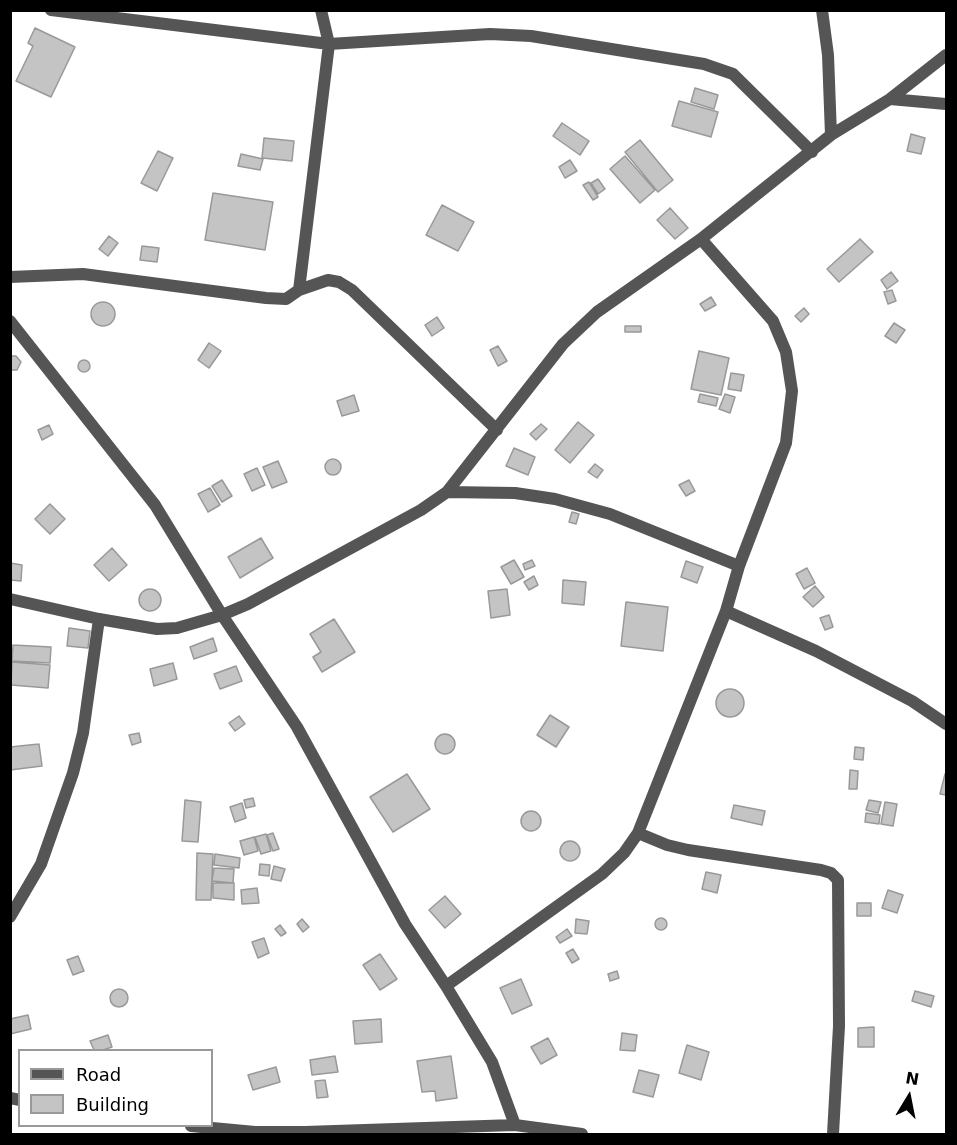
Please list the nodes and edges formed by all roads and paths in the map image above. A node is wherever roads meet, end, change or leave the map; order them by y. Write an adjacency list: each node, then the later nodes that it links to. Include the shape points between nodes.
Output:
1 (51, 10): 4 (street)
2 (321, 10): 4 (street)
3 (822, 10): 8 (street)
4 (329, 44): 9 (street, via 490,34 531,36 704,64 733,74); 12 (street)
5 (946, 55): 6 (street)
6 (890, 99): 7 (street); 8 (street)
7 (946, 104)
8 (831, 135): 9 (street)
9 (812, 152): 10 (street)
10 (701, 238): 14 (street, via 597,312 563,344); 16 (street, via 773,321 786,352 792,391 786,443)
11 (10, 277): 12 (street, via 83,274 286,299)
12 (299, 290): 14 (street, via 328,280 352,291)
13 (10, 321): 19 (street, via 155,505)
14 (497, 430): 15 (street)
15 (447, 492): 16 (street, via 515,493 555,499 610,514); 19 (street, via 422,510)
16 (739, 566): 18 (street)
17 (10, 599): 20 (street)
18 (726, 611): 21 (street, via 816,651 912,701); 22 (street)
19 (222, 615): 20 (street, via 177,628 157,629); 24 (street, via 297,727 405,924)
20 (99, 619): 23 (street, via 83,733 73,773 41,864)
21 (946, 724)
22 (638, 833): 24 (street, via 602,874); 30 (street, via 688,850 821,870 838,879 839,1026)
23 (10, 917)
24 (446, 986): 25 (street, via 492,1062)
25 (515, 1125): 27 (street); 28 (street)
26 (209, 1127): 27 (street, via 255,1132)
27 (482, 1130)
28 (568, 1133): 29 (street)
29 (582, 1134)
30 (833, 1134)

